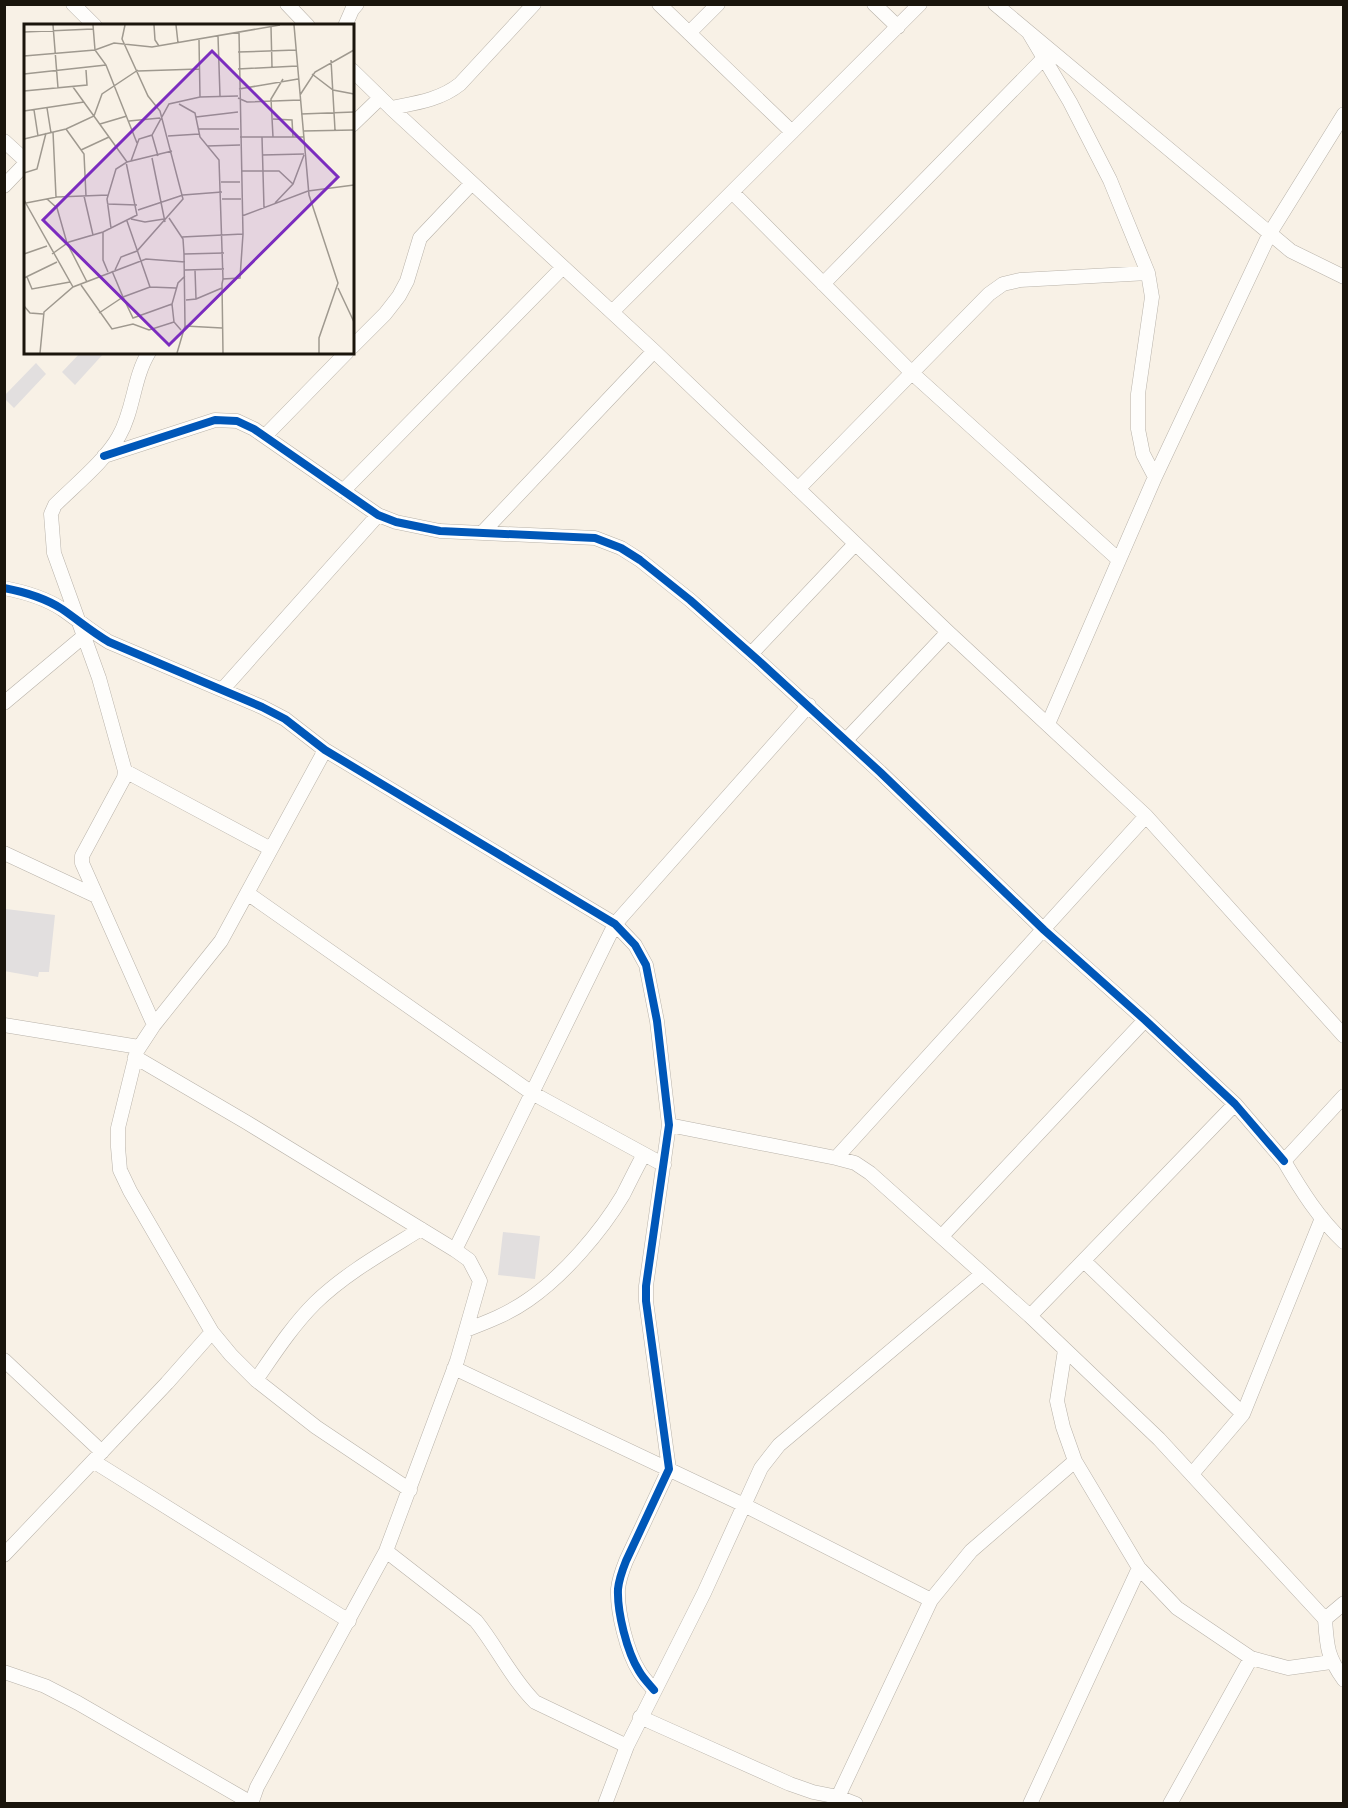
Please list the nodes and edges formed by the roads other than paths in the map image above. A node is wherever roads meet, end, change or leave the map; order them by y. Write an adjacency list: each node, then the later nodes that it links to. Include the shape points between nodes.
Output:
1 (73, 4): 10 (street)
2 (287, 4): 11 (street)
3 (357, 4): 12 (street)
4 (534, 4): 19 (street, via 450,92 436,99)
5 (659, 4): 14 (street)
6 (718, 4): 14 (street)
7 (874, 4): 13 (street)
8 (920, 4): 13 (street)
9 (995, 4): 15 (street)
10 (93, 24)
11 (306, 24)
12 (346, 24)
13 (898, 27): 22 (street)
14 (688, 33): 22 (street)
15 (1029, 33): 16 (street); 29 (street)
16 (1044, 58): 31 (street, via 1110,180); 33 (street)
17 (354, 72): 18 (street)
18 (380, 98): 19 (street); 21 (street)
19 (391, 108): 26 (street)
20 (1344, 114): 29 (street)
21 (354, 123)
22 (792, 132): 28 (street)
23 (4, 141): 24 (street)
24 (24, 160)
25 (24, 164): 27 (street)
26 (472, 183): 30 (street); 35 (street, via 420,238 399,296)
27 (4, 186)
28 (732, 192): 33 (street); 34 (street)
29 (1270, 233): 32 (street, via 1291,251); 42 (street)
30 (563, 267): 34 (street); 44 (street)
31 (1148, 273): 39 (street, via 1003,284); 42 (street, via 1152,297 1138,394 1138,429 1143,454)
32 (1344, 277)
33 (823, 284): 39 (street)
34 (612, 312): 36 (street)
35 (354, 345)
36 (654, 351): 43 (street); 46 (street)
37 (147, 354): 41 (street, via 120,435)
38 (345, 354): 40 (street)
39 (912, 373): 43 (street); 48 (street)
40 (265, 436): 41 (street, via 237,421 215,420); 44 (street)
41 (104, 456): 50 (street, via 55,505 51,514 54,553)
42 (1155, 477): 48 (street)
43 (798, 489): 47 (street)
44 (343, 491): 45 (street)
45 (378, 515): 46 (street, via 440,531); 53 (street)
46 (482, 533): 52 (street, via 595,538 621,548)
47 (855, 544): 51 (street); 52 (street)
48 (1119, 560): 56 (street)
49 (4, 588): 50 (street, via 45,600 61,609)
50 (81, 629): 53 (street); 54 (street); 59 (street)
51 (948, 632): 56 (street); 57 (street)
52 (752, 654): 55 (street)
53 (222, 690): 58 (street, via 285,719)
54 (4, 703)
55 (809, 705): 57 (street); 65 (street)
56 (1047, 724): 60 (street)
57 (846, 740): 66 (street)
58 (325, 750): 61 (street); 65 (street)
59 (126, 771): 61 (street); 64 (street, via 82,856)
60 (1146, 816): 66 (street); 70 (street)
61 (271, 849): 63 (street)
62 (4, 853): 64 (street)
63 (247, 893): 69 (street, via 217,947); 72 (street)
64 (96, 896): 69 (street)
65 (615, 924): 72 (street); 75 (street, via 635,945 646,965)
66 (1044, 930): 67 (street); 77 (street)
67 (1145, 1020): 74 (street); 82 (street)
68 (4, 1025): 71 (street)
69 (154, 1025): 71 (street)
70 (1344, 1036)
71 (137, 1052): 81 (street); 89 (street, via 118,1128 120,1170)
72 (532, 1093): 76 (street); 84 (street)
73 (1344, 1096): 78 (street)
74 (1235, 1104): 78 (street); 85 (street)
75 (669, 1125): 77 (street); 79 (street)
76 (644, 1154): 79 (street); 88 (street, via 622,1196 583,1249 559,1273 528,1300)
77 (836, 1158): 82 (street, via 870,1173)
78 (1284, 1161): 80 (street)
79 (664, 1165): 97 (street, via 646,1301)
80 (1322, 1218): 83 (street); 94 (street)
81 (421, 1230): 84 (street); 93 (street, via 357,1269 314,1304)
82 (942, 1236): 86 (street)
83 (1344, 1242)
84 (455, 1250): 88 (street, via 469,1260 480,1281)
85 (1084, 1261): 87 (street); 94 (street)
86 (982, 1274): 87 (street); 100 (street, via 779,1444 760,1468)
87 (1030, 1316): 90 (street)
88 (466, 1330): 92 (street)
89 (212, 1332): 93 (street); 95 (street)
90 (1065, 1350): 96 (street, via 1057,1401); 98 (street)
91 (4, 1360): 95 (street)
92 (454, 1368): 97 (street); 99 (street)
93 (256, 1380): 99 (street, via 316,1427)
94 (1243, 1414): 98 (street)
95 (98, 1457): 102 (street); 107 (street)
96 (1075, 1461): 103 (street); 104 (street, via 971,1551)
97 (669, 1469): 100 (street); 112 (street, via 626,1561 618,1592 631,1656)
98 (1192, 1474): 106 (street)
99 (410, 1490): 101 (street)
100 (744, 1505): 104 (street); 112 (street)
101 (386, 1551): 107 (street); 114 (street, via 476,1621 535,1702)
102 (4, 1555)
103 (1139, 1568): 108 (street, via 1177,1608); 119 (street)
104 (931, 1600): 115 (street)
105 (1344, 1603): 106 (street)
106 (1325, 1619): 109 (street)
107 (349, 1621): 116 (street, via 257,1787)
108 (1251, 1658): 109 (street, via 1288,1668); 120 (street)
109 (1331, 1662): 111 (street)
110 (4, 1672): 116 (street, via 78,1703)
111 (1344, 1680)
112 (654, 1690): 113 (street)
113 (640, 1717): 114 (street); 115 (street, via 790,1784)
114 (627, 1746): 117 (street)
115 (837, 1800): 118 (street)
116 (252, 1803)
117 (605, 1803)
118 (856, 1803)
119 (1030, 1803)
120 (1170, 1803)

